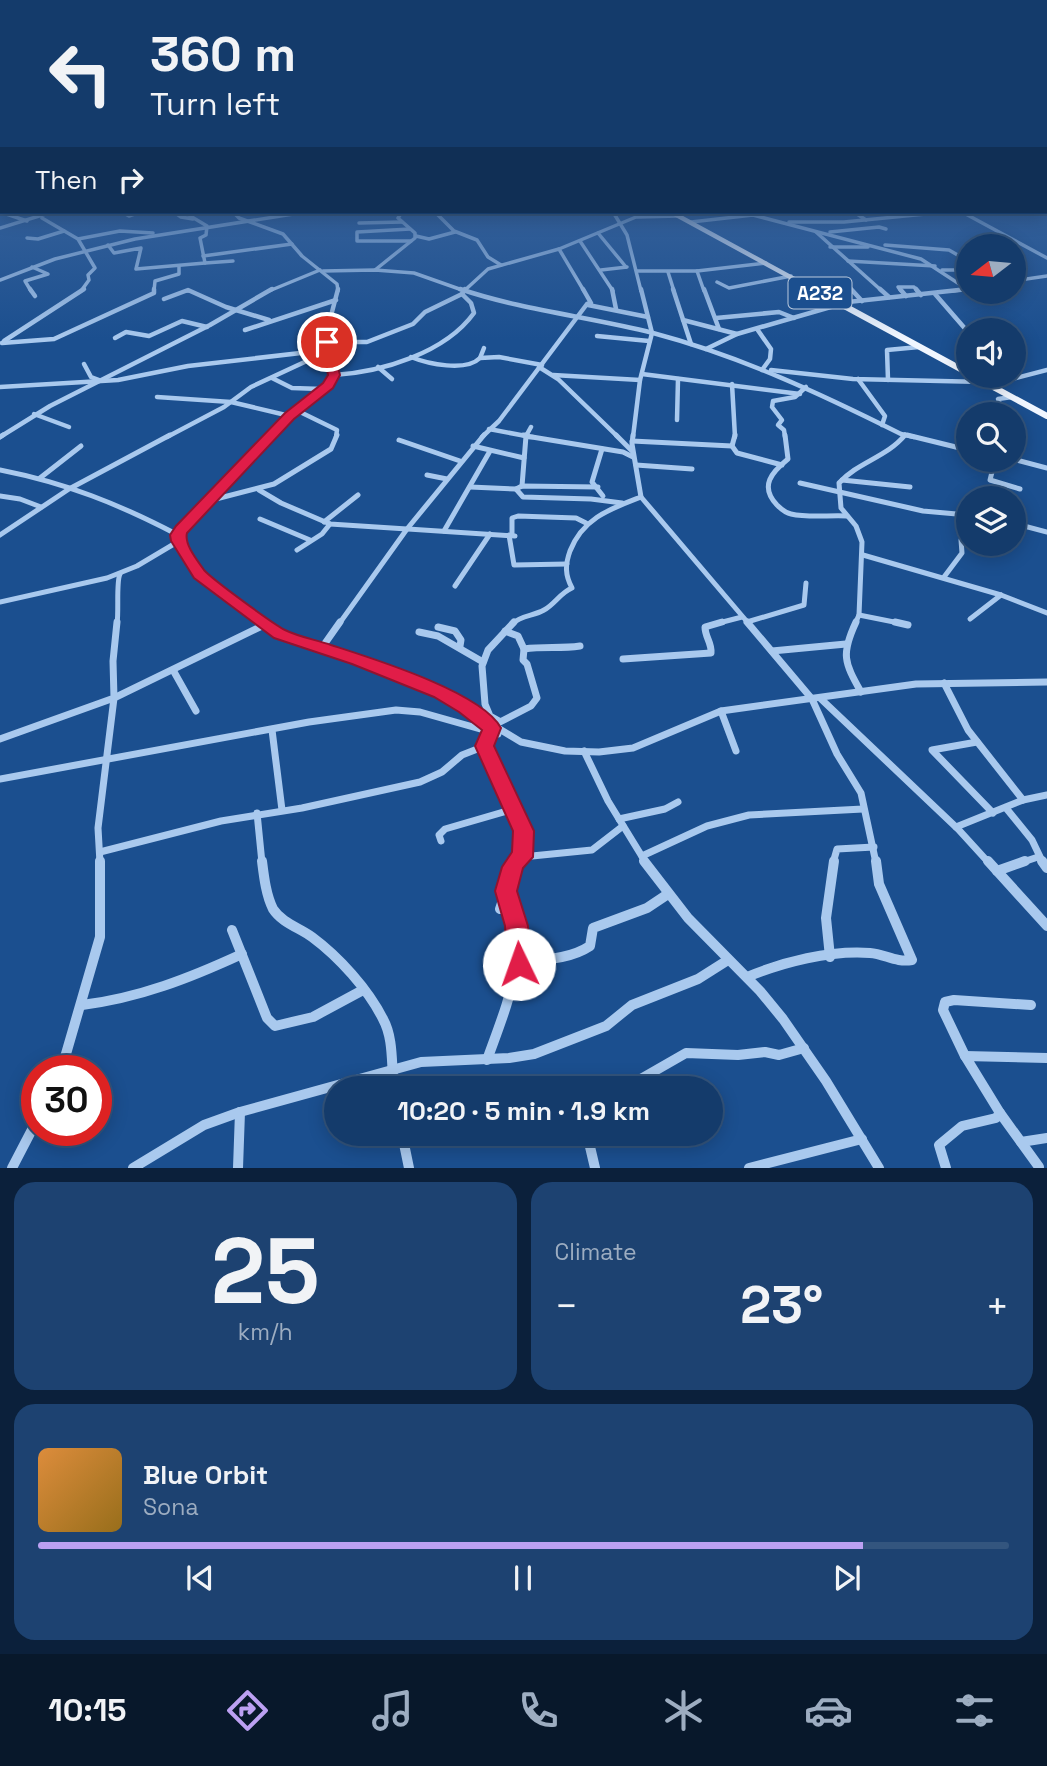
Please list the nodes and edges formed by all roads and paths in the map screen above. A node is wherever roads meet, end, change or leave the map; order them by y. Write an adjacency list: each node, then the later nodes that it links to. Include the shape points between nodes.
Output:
1 (410, 229): 18 (street)
2 (187, 230): 17 (street)
3 (207, 230): 31 (street, via 200,238)
4 (273, 230): 23 (street)
5 (401, 230): 22 (street, via 357,232 357,241)
6 (453, 230): 14 (street)
7 (606, 230): 15 (street)
8 (625, 230): 42 (street)
9 (705, 230): 36 (main road, A232)
10 (809, 230): 13 (street)
11 (856, 230): 16 (street)
12 (64, 231): 19 (street); 20 (street)
13 (815, 231): 16 (street); 26 (street)
14 (456, 232): 18 (street, via 429,239); 37 (street, via 477,240 488,257)
15 (598, 233): 21 (street); 41 (street)
16 (824, 233): 25 (street)
17 (162, 234): 20 (street, via 120,231); 24 (street)
18 (416, 236): 22 (street)
19 (27, 238)
20 (78, 239): 29 (street)
21 (580, 240): 28 (street); 44 (street)
22 (411, 241): 43 (street)
23 (292, 244): 31 (street); 47 (street)
24 (108, 246): 29 (street); 38 (street, via 114,253 141,248 136,270)
25 (875, 246): 26 (street); 30 (street); 39 (street)
26 (830, 247): 34 (street)
27 (1026, 247): 32 (street)
28 (559, 249): 37 (street); 67 (street, via 590,298)
29 (85, 251): 40 (street); 88 (street, via 95,268 84,289)
30 (956, 254)
31 (203, 256): 35 (street)
32 (1047, 258)
33 (233, 261): 35 (street)
34 (846, 261): 39 (street); 63 (street)
35 (205, 263): 38 (street)
36 (766, 263): 48 (street); 50 (main road, A232)
37 (501, 265): 58 (street, via 488,269)
38 (179, 266): 88 (street, via 179,274 155,281 154,293 112,314 54,339)
39 (935, 266): 45 (street)
40 (32, 267): 52 (street); 61 (street, via 48,274 25,281)
41 (626, 267): 42 (street); 44 (street)
42 (636, 269): 49 (street); 72 (street)
43 (375, 270): 47 (street); 58 (street, via 414,273)
44 (601, 270): 69 (street, via 614,292)
45 (940, 270): 46 (street); 54 (street)
46 (956, 270)
47 (322, 271): 65 (street, via 338,288); 70 (street, via 293,279)
48 (697, 271): 49 (street); 73 (street)
49 (668, 272): 77 (street)
50 (790, 276): 55 (street, via 729,288); 68 (main road, A232)
51 (1047, 276): 53 (street)
52 (0, 278)
53 (1026, 279)
54 (956, 281)
55 (718, 282)
56 (849, 287): 66 (street)
57 (956, 290): 59 (street)
58 (463, 292): 71 (street); 93 (street, via 368,346 349,342); 94 (street, via 474,308 468,322)
59 (935, 293): 60 (street); 75 (street)
60 (921, 295): 62 (street); 62 (street, via 916,287 898,287)
61 (35, 296)
62 (906, 296): 63 (street)
63 (889, 298): 66 (street)
64 (163, 299): 70 (street, via 188,290)
65 (336, 300): 76 (street); 93 (street, via 326,335)
66 (862, 301): 68 (street)
67 (587, 304): 69 (street); 71 (street)
68 (840, 304): 74 (street); 90 (main road, A232)
69 (617, 309): 72 (street)
70 (237, 310): 76 (street); 78 (street)
71 (579, 315): 82 (street); 97 (street)
72 (648, 317): 82 (street)
73 (716, 318): 74 (street, via 779,312); 80 (street)
74 (794, 318): 79 (street)
75 (956, 318)
76 (269, 320): 81 (street)
77 (683, 320): 80 (street); 89 (street)
78 (207, 327): 86 (street, via 182,321 149,336 127,332); 112 (street)
79 (757, 328): 83 (street); 100 (street, via 771,349)
80 (719, 329): 83 (street)
81 (245, 330)
82 (652, 333): 87 (street); 89 (street)
83 (737, 334): 92 (street)
84 (0, 335): 88 (street)
85 (597, 336): 87 (street)
86 (115, 338)
87 (649, 341): 105 (street)
88 (3, 342)
89 (691, 344): 92 (street)
90 (919, 347): 99 (main road, A232); 110 (street, via 887,350)
91 (484, 348): 95 (street)
92 (706, 349): 100 (street)
93 (329, 350): 103 (street); 106 (street); 112 (street)
94 (411, 356): 95 (street, via 469,365); 98 (street)
95 (481, 358): 97 (street)
96 (85, 364): 112 (street, via 91,377)
97 (541, 366): 104 (street); 131 (street)
98 (378, 367): 103 (street); 107 (street)
99 (956, 367)
100 (762, 370): 109 (street); 115 (street)
101 (1047, 370): 102 (street)
102 (1026, 373)
103 (334, 375): 117 (street)
104 (552, 375): 105 (street); 143 (street)
105 (641, 377): 108 (street); 136 (street)
106 (272, 378): 117 (street, via 292,388); 121 (street)
107 (392, 379)
108 (678, 379): 113 (street); 127 (street)
109 (858, 379): 110 (street); 128 (street, via 882,410)
110 (888, 380): 111 (street)
111 (956, 380)
112 (101, 381): 114 (street); 124 (street)
113 (732, 384): 118 (street); 139 (street, via 736,432)
114 (0, 387)
115 (806, 387): 118 (street); 128 (street)
116 (996, 388): 120 (main road)
117 (324, 389): 123 (street)
118 (802, 394): 148 (street, via 773,401 787,449 788,460)
119 (157, 397): 121 (street)
120 (1012, 397): 122 (street); 126 (main road)
121 (231, 402): 125 (street); 165 (street)
122 (999, 402)
123 (296, 410): 125 (street); 166 (street, via 337,430 336,442 321,457)
124 (34, 414): 130 (street); 134 (street)
125 (289, 416): 172 (street)
126 (1047, 416)
127 (677, 420)
128 (882, 425): 132 (street)
129 (531, 426): 133 (street)
130 (69, 427)
131 (489, 429): 133 (street); 138 (street)
132 (905, 435): 140 (street); 156 (street, via 892,449)
133 (526, 436): 141 (street); 144 (street)
134 (0, 437)
135 (399, 440): 145 (street)
136 (632, 441): 139 (street); 143 (street)
137 (81, 446): 154 (street)
138 (473, 446): 142 (street); 145 (street)
139 (732, 446): 148 (street, via 737,453)
140 (956, 447)
141 (602, 449): 143 (street); 157 (street)
142 (490, 451): 144 (street); 161 (street)
143 (632, 454): 147 (street)
144 (524, 458): 162 (street)
145 (460, 461): 155 (street)
146 (1026, 462): 149 (street)
147 (636, 465): 150 (street); 171 (street)
148 (782, 465): 176 (street, via 768,481 781,511)
149 (1047, 468)
150 (692, 469)
151 (0, 470): 154 (street)
152 (992, 472): 160 (street, via 990,480)
153 (427, 475): 155 (street)
154 (40, 478): 165 (street)
155 (447, 479): 181 (street)
156 (842, 480): 159 (street); 167 (street)
157 (592, 481): 163 (street); 164 (street)
158 (800, 484): 167 (street)
159 (910, 486)
160 (1010, 486)
161 (470, 487): 162 (street); 182 (street)
162 (519, 487): 163 (street); 173 (street, via 523,497)
163 (573, 487): 164 (street)
164 (598, 487): 170 (street)
165 (69, 489): 174 (street); 187 (street, via 123,506)
166 (259, 490): 172 (street); 178 (street)
167 (839, 491): 175 (street); 176 (street)
168 (358, 495): 178 (street)
169 (0, 496): 174 (street)
170 (603, 496)
171 (641, 497): 173 (street); 201 (street)
172 (212, 500): 187 (street)
173 (624, 503): 179 (street)
174 (41, 507): 185 (street)
175 (956, 515)
176 (847, 516): 190 (street, via 860,533)
177 (260, 519): 188 (street)
178 (327, 523): 181 (street); 188 (street, via 322,534)
179 (586, 523): 186 (street, via 576,518 518,516 512,518); 192 (street, via 574,538)
180 (1026, 526): 183 (street)
181 (408, 529): 182 (street); 211 (street)
182 (444, 531): 184 (street)
183 (1047, 532)
184 (490, 534): 186 (street); 196 (street)
185 (0, 535)
186 (512, 535): 192 (street, via 514,565)
187 (178, 538): 193 (street, via 155,558); 203 (street, via 200,575)
188 (310, 540): 189 (street)
189 (297, 550)
190 (863, 555): 194 (street); 200 (street)
191 (959, 556): 194 (street)
192 (567, 564): 206 (street, via 572,588 546,609 516,620)
193 (120, 574): 198 (street); 220 (street)
194 (944, 577): 197 (street)
195 (806, 583): 201 (street, via 804,605)
196 (456, 586)
197 (1000, 595): 199 (street); 202 (street)
198 (0, 602)
199 (1047, 613)
200 (859, 615): 204 (street); 208 (street)
201 (744, 619): 213 (street); 214 (street, via 705,627 711,653)
202 (970, 619)
203 (266, 624): 211 (street); 216 (street)
204 (908, 625)
205 (438, 627): 209 (street, via 456,631)
206 (505, 631): 212 (street, via 518,636); 215 (street)
207 (419, 632): 209 (street)
208 (846, 644): 213 (street); 219 (street, via 848,669)
209 (460, 646): 215 (street)
210 (580, 646): 212 (street)
211 (321, 649): 226 (street, via 440,693)
212 (524, 649): 224 (street, via 523,660 537,698 531,706)
213 (772, 651): 221 (street)
214 (623, 659)
215 (483, 662): 224 (street, via 485,704 490,716)
216 (173, 670): 220 (street); 222 (street)
217 (1047, 682): 218 (street)
218 (944, 683): 219 (street); 228 (street, via 952,708)
219 (861, 691): 221 (street)
220 (114, 698): 227 (street); 232 (street)
221 (816, 699): 223 (street); 237 (street); 244 (street)
222 (196, 711)
223 (721, 711): 230 (street, via 641,746); 231 (street)
224 (499, 721): 226 (street)
225 (272, 730): 226 (street, via 396,710); 232 (street); 240 (street)
226 (491, 730): 229 (street); 230 (street, via 530,746)
227 (0, 739)
228 (977, 742): 235 (street); 242 (street, via 932,750)
229 (485, 746): 239 (street); 240 (street, via 420,782)
230 (584, 751): 243 (street)
231 (736, 751)
232 (106, 759): 233 (street); 247 (street)
233 (0, 779)
234 (1047, 795): 235 (street)
235 (1023, 800): 238 (street)
236 (678, 802): 243 (street)
237 (863, 808): 246 (street); 249 (street, via 749,815 707,827)
238 (1006, 808): 242 (street); 248 (street)
239 (513, 809): 245 (street, via 445,830 439,835); 250 (street, via 523,831)
240 (282, 810): 241 (street)
241 (257, 813): 247 (street); 263 (street, via 272,906 283,920 318,942)
242 (993, 813): 244 (street)
243 (621, 823): 249 (street); 250 (street, via 592,850)
244 (956, 827): 252 (street)
245 (441, 841)
246 (874, 847): 259 (street, via 837,849 825,939); 259 (street, via 880,884 912,960 895,962 868,953)
247 (100, 852): 264 (street, via 100,937)
248 (1041, 852): 251 (street); 252 (street)
249 (642, 856): 254 (street)
250 (522, 857): 253 (street, via 512,867)
251 (1047, 868)
252 (997, 871): 256 (street)
253 (506, 891): 255 (street); 261 (street)
254 (668, 894): 260 (street); 261 (street, via 593,928 585,950)
255 (500, 909)
256 (1047, 926)
257 (232, 930): 258 (street)
258 (242, 954): 263 (street, via 267,1018 275,1026 313,1017); 264 (street, via 122,998)
259 (830, 957): 262 (street)
260 (728, 960): 262 (street); 270 (street, via 698,979 644,998 606,1026 534,1054)
261 (519, 961): 270 (street)
262 (747, 977): 266 (street)
263 (363, 990): 271 (street, via 386,1026)
264 (82, 1005): 267 (street)
265 (1031, 1005): 268 (street, via 945,1002 943,1010)
266 (804, 1048): 273 (street, via 779,1055 686,1053); 277 (street)
267 (66, 1055)
268 (965, 1056): 269 (street); 275 (street)
269 (1047, 1058)
270 (487, 1060): 271 (street, via 421,1062)
271 (391, 1070): 272 (street); 274 (street)
272 (392, 1076)
273 (646, 1076)
274 (240, 1112): 283 (street, via 204,1125); 284 (street)
275 (1000, 1113): 278 (street); 289 (street, via 962,1126 939,1145)
276 (1047, 1138): 278 (street)
277 (862, 1139): 287 (street); 288 (street)
278 (1021, 1142): 290 (street)
279 (23, 1146): 282 (street)
280 (405, 1146): 285 (street)
281 (590, 1146): 286 (street)
282 (12, 1167)
283 (133, 1167)
284 (238, 1167)
285 (409, 1167)
286 (595, 1167)
287 (749, 1167)
288 (879, 1167)
289 (946, 1167)
290 (1039, 1167)

